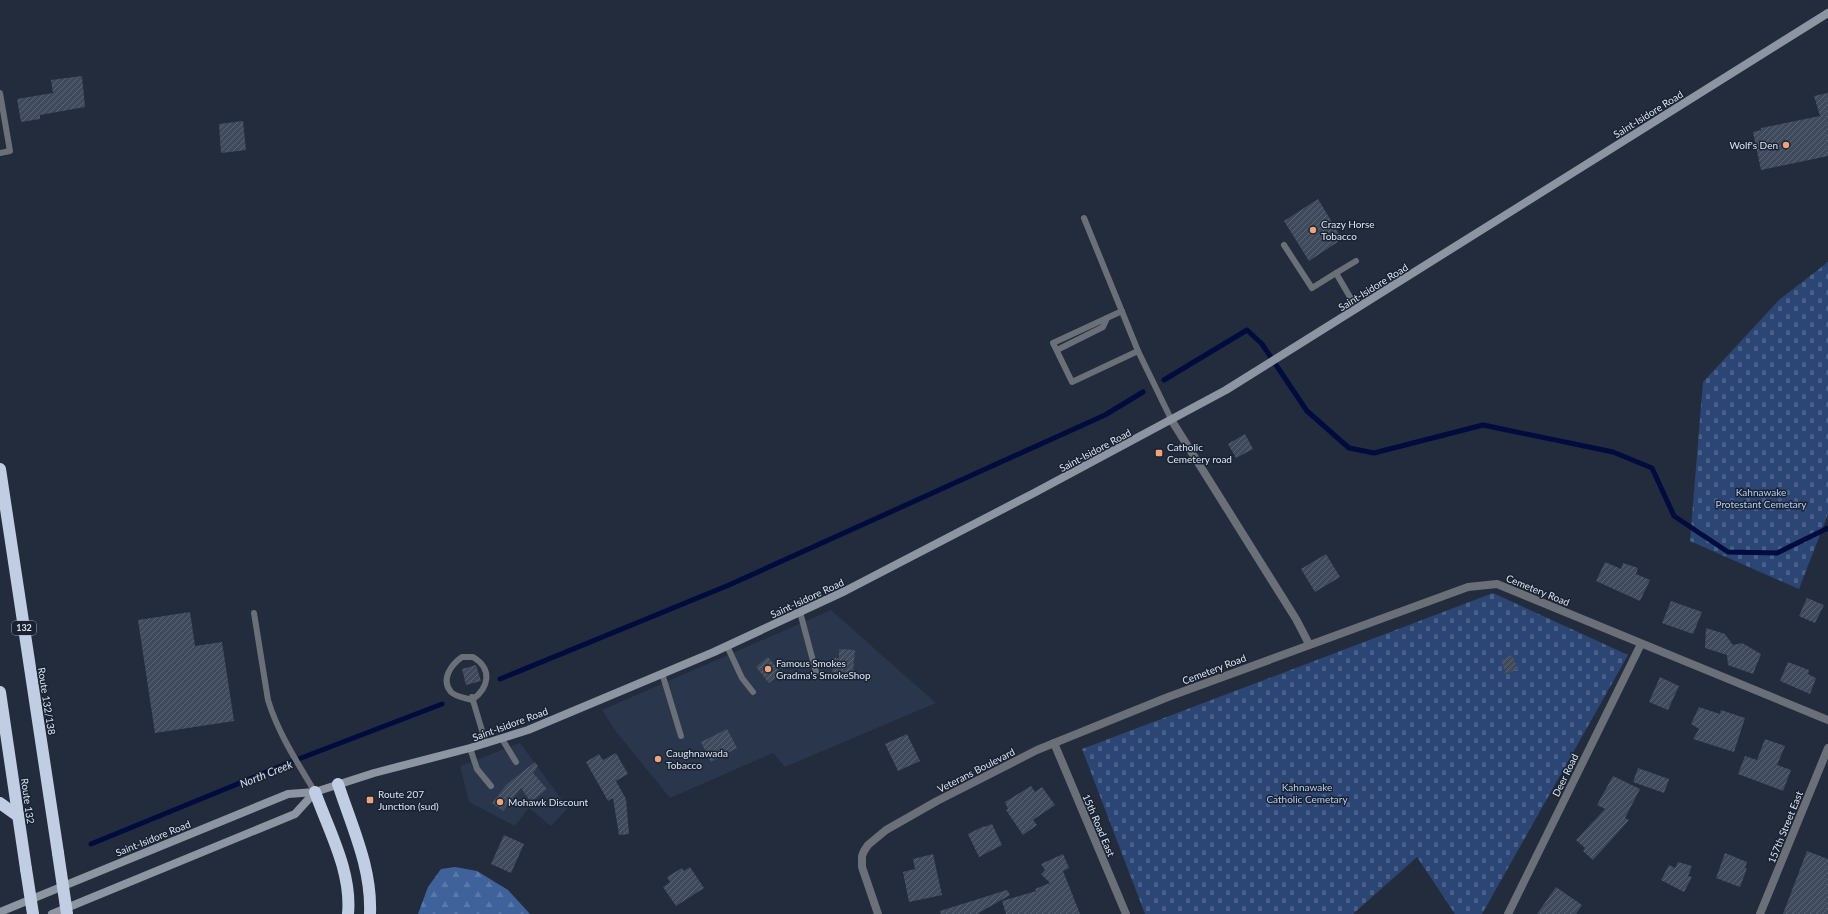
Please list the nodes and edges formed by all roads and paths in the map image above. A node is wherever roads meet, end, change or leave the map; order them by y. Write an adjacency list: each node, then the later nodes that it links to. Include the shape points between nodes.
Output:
1 (1828, 13): 8 (street, Saint-Isidore Road)
2 (0, 93): 3 (lane, via 10,151)
3 (0, 153)
4 (1084, 218): 9 (lane)
5 (1284, 245): 7 (lane, via 1312,288)
6 (1356, 261): 7 (lane)
7 (1336, 273): 8 (lane)
8 (1357, 308): 11 (street, Saint-Isidore Road)
9 (1122, 311): 10 (lane); 10 (lane, via 1053,343 1072,382)
10 (1138, 351): 11 (lane)
11 (1172, 421): 13 (street, Saint-Isidore Road, via 945,540); 15 (street, via 1296,619)
12 (0, 469): 40 (highway, Route 132/138 / 132, bridge)
13 (800, 612): 17 (street, Saint-Isidore Road); 18 (lane)
14 (254, 613): 34 (lane, via 272,714)
15 (1309, 644): 16 (street, Cemetery Road, via 1468,587 1497,584); 22 (street, Cemetery Road)
16 (1641, 644): 24 (street, Cemetery Road); 45 (street, Deer Road)
17 (727, 646): 19 (street, Saint-Isidore Road); 21 (lane, via 742,678)
18 (816, 672)
19 (662, 673): 25 (lane); 26 (street, Saint-Isidore Road)
20 (0, 692): 36 (highway, Route 132)
21 (753, 692)
22 (1168, 697): 27 (street, Veterans Boulevard)
23 (472, 698): 23 (lane, via 457,696 448,686 449,668 462,657 473,657 482,664 487,678 482,693); 28 (lane)
24 (1828, 720)
25 (681, 736)
26 (502, 739): 28 (street, Saint-Isidore Road); 31 (lane)
27 (1054, 743): 43 (street, Veterans Boulevard, via 920,810 886,830 868,845 862,856 862,867); 44 (street, 15th Road East)
28 (486, 744): 29 (street, Saint-Isidore Road)
29 (470, 748): 32 (street, Saint-Isidore Road); 33 (lane, via 477,770)
30 (1828, 748): 46 (street, 157th Street East)
31 (516, 762)
32 (338, 784): 34 (street, Saint-Isidore Road); 42 (highway, via 367,870 371,897)
33 (491, 786)
34 (315, 792): 37 (street, Saint-Isidore Road, via 288,794); 39 (street, Saint-Isidore Road, via 295,814); 41 (highway, via 345,874)
35 (0, 803): 36 (highway)
36 (18, 816): 38 (highway, Route 132, bridge)
37 (0, 912)
38 (33, 914)
39 (52, 914)
40 (67, 914)
41 (348, 914)
42 (370, 914)
43 (878, 914)
44 (1126, 914)
45 (1508, 914)
46 (1760, 914)

